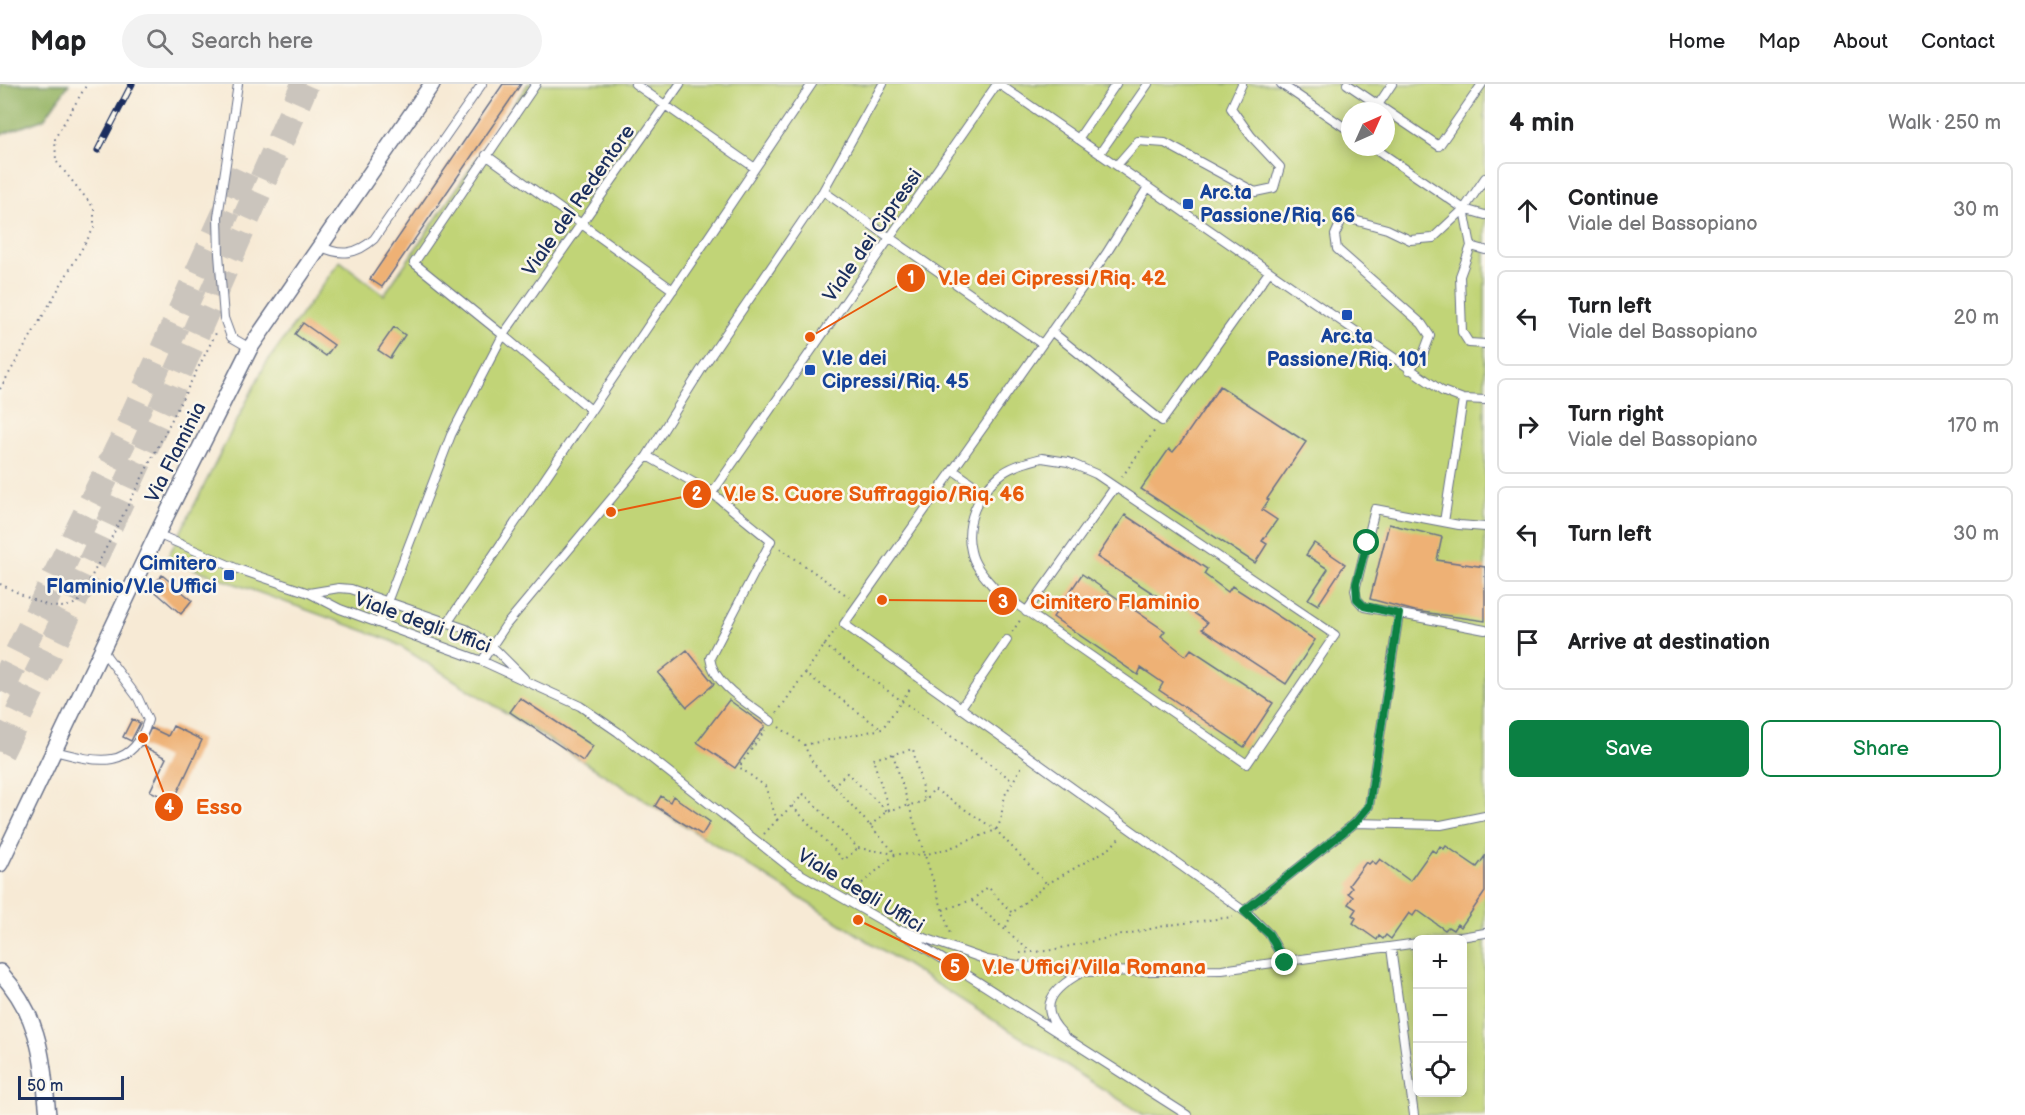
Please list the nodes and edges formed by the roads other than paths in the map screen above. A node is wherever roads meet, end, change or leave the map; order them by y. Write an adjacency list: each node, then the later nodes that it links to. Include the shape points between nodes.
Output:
1 (238, 84): 44 (lane, via 218,217 224,318 231,337)
2 (432, 84): 35 (street, Via Flaminia)
3 (482, 84): 35 (lane, via 374,239 350,253 332,252)
4 (536, 84): 24 (lane)
5 (635, 84): 19 (lane)
6 (680, 84): 19 (lane, Viale del Redentore)
7 (812, 84): 27 (lane)
8 (884, 84): 30 (lane)
9 (998, 84): 22 (lane); 34 (lane, Viale dei Cipressi)
10 (1116, 84): 22 (lane)
11 (1148, 84): 23 (lane)
12 (1242, 84): 26 (lane, via 1232,108 1251,136 1280,166 1274,188 1255,192 1165,143 1138,141)
13 (1281, 84): 21 (lane)
14 (1347, 84): 17 (lane)
15 (1392, 84): 18 (lane)
16 (1482, 84): 20 (lane, via 1439,146)
17 (1374, 102)
18 (1380, 102)
19 (665, 105): 27 (lane); 33 (lane, Viale del Redentore)
20 (1395, 116)
21 (1341, 125)
22 (1078, 139): 23 (lane)
23 (1100, 153): 26 (lane)
24 (486, 155): 33 (lane); 41 (lane, via 414,263)
25 (1386, 156): 31 (lane)
26 (1117, 165): 29 (lane)
27 (755, 168): 39 (lane)
28 (1485, 178): 31 (lane)
29 (1148, 187): 38 (lane); 40 (lane)
30 (823, 191): 34 (lane); 49 (lane)
31 (1464, 209): 32 (lane); 36 (lane); 45 (lane, via 1433,238 1410,240 1343,217 1335,234 1337,249 1422,324 1430,336 1424,352)
32 (1483, 212)
33 (582, 224): 39 (lane); 41 (lane, Viale del Redentore)
34 (889, 239): 42 (lane); 53 (lane, Viale dei Cipressi)
35 (320, 246): 44 (street, Via Flaminia)
36 (1471, 246): 37 (lane); 43 (lane, via 1460,276 1462,332 1469,343)
37 (1485, 250)
38 (1269, 272): 40 (lane, via 1161,421); 45 (lane)
39 (673, 290): 48 (lane)
40 (1051, 331): 42 (lane)
41 (502, 334): 48 (lane); 58 (lane, Viale del Redentore, via 451,435)
42 (1042, 344): 50 (lane)
43 (1485, 344)
44 (250, 348): 56 (street, Via Flaminia)
45 (1409, 370): 46 (lane, via 1442,392)
46 (1463, 399): 47 (lane); 54 (lane)
47 (1485, 400)
48 (591, 410): 61 (lane)
49 (647, 456): 53 (lane); 65 (lane, via 506,625)
50 (953, 470): 52 (lane); 69 (lane, via 844,624)
51 (1115, 487): 52 (lane, via 1068,462 1042,458 999,475); 59 (lane); 59 (lane, via 1335,635 1247,764)
52 (984, 492): 59 (lane, via 974,508 970,551 996,590)
53 (712, 493): 70 (lane, via 771,542 710,658 725,683)
54 (1444, 522): 55 (lane); 60 (lane, via 1375,509 1355,593 1364,606)
55 (1485, 527)
56 (157, 534): 57 (lane, Viale degli Uffici, via 238,569); 66 (street, Via Flaminia)
57 (309, 593): 58 (lane, Viale degli Uffici, via 345,588); 62 (lane, Viale degli Uffici)
58 (386, 600): 61 (lane, Viale degli Uffici); 62 (lane, Viale del Redentore)
59 (1026, 612)
60 (1399, 614): 63 (lane); 74 (lane, via 1369,806)
61 (448, 622): 65 (lane, Viale degli Uffici, via 466,628)
62 (379, 623): 67 (lane, Viale degli Uffici)
63 (1485, 630)
64 (1006, 640): 69 (lane)
65 (493, 647): 67 (lane); 68 (lane, Viale degli Uffici)
66 (102, 650): 71 (street, Via Flaminia); 71 (lane, via 138,698 148,720 143,738 134,750 109,760)
67 (482, 661): 68 (lane, Viale degli Uffici)
68 (527, 681): 78 (lane, Viale degli Uffici, via 610,725 755,842)
69 (960, 709): 77 (lane)
70 (771, 721)
71 (54, 751): 73 (street, Via Flaminia)
72 (1485, 816): 74 (lane, via 1441,825)
73 (20, 822): 75 (street); 76 (street, Via Flaminia)
74 (1355, 823): 77 (lane)
75 (0, 852)
76 (0, 864)
77 (1244, 911): 83 (lane, via 1269,934)
78 (886, 924): 85 (lane, via 956,951 1011,965); 86 (lane, Viale degli Uffici)
79 (1485, 933): 80 (lane)
80 (1467, 936)
81 (1413, 945): 82 (lane)
82 (1390, 948): 83 (lane); 89 (lane)
83 (1285, 963): 85 (lane, via 1203,972)
84 (0, 972): 87 (street, via 25,1006 38,1035)
85 (1083, 972): 86 (lane, via 1061,984 1050,1005 1056,1025)
86 (1078, 1047): 88 (lane, Viale degli Uffici)
87 (48, 1115)
88 (1187, 1115)
89 (1414, 1115)

